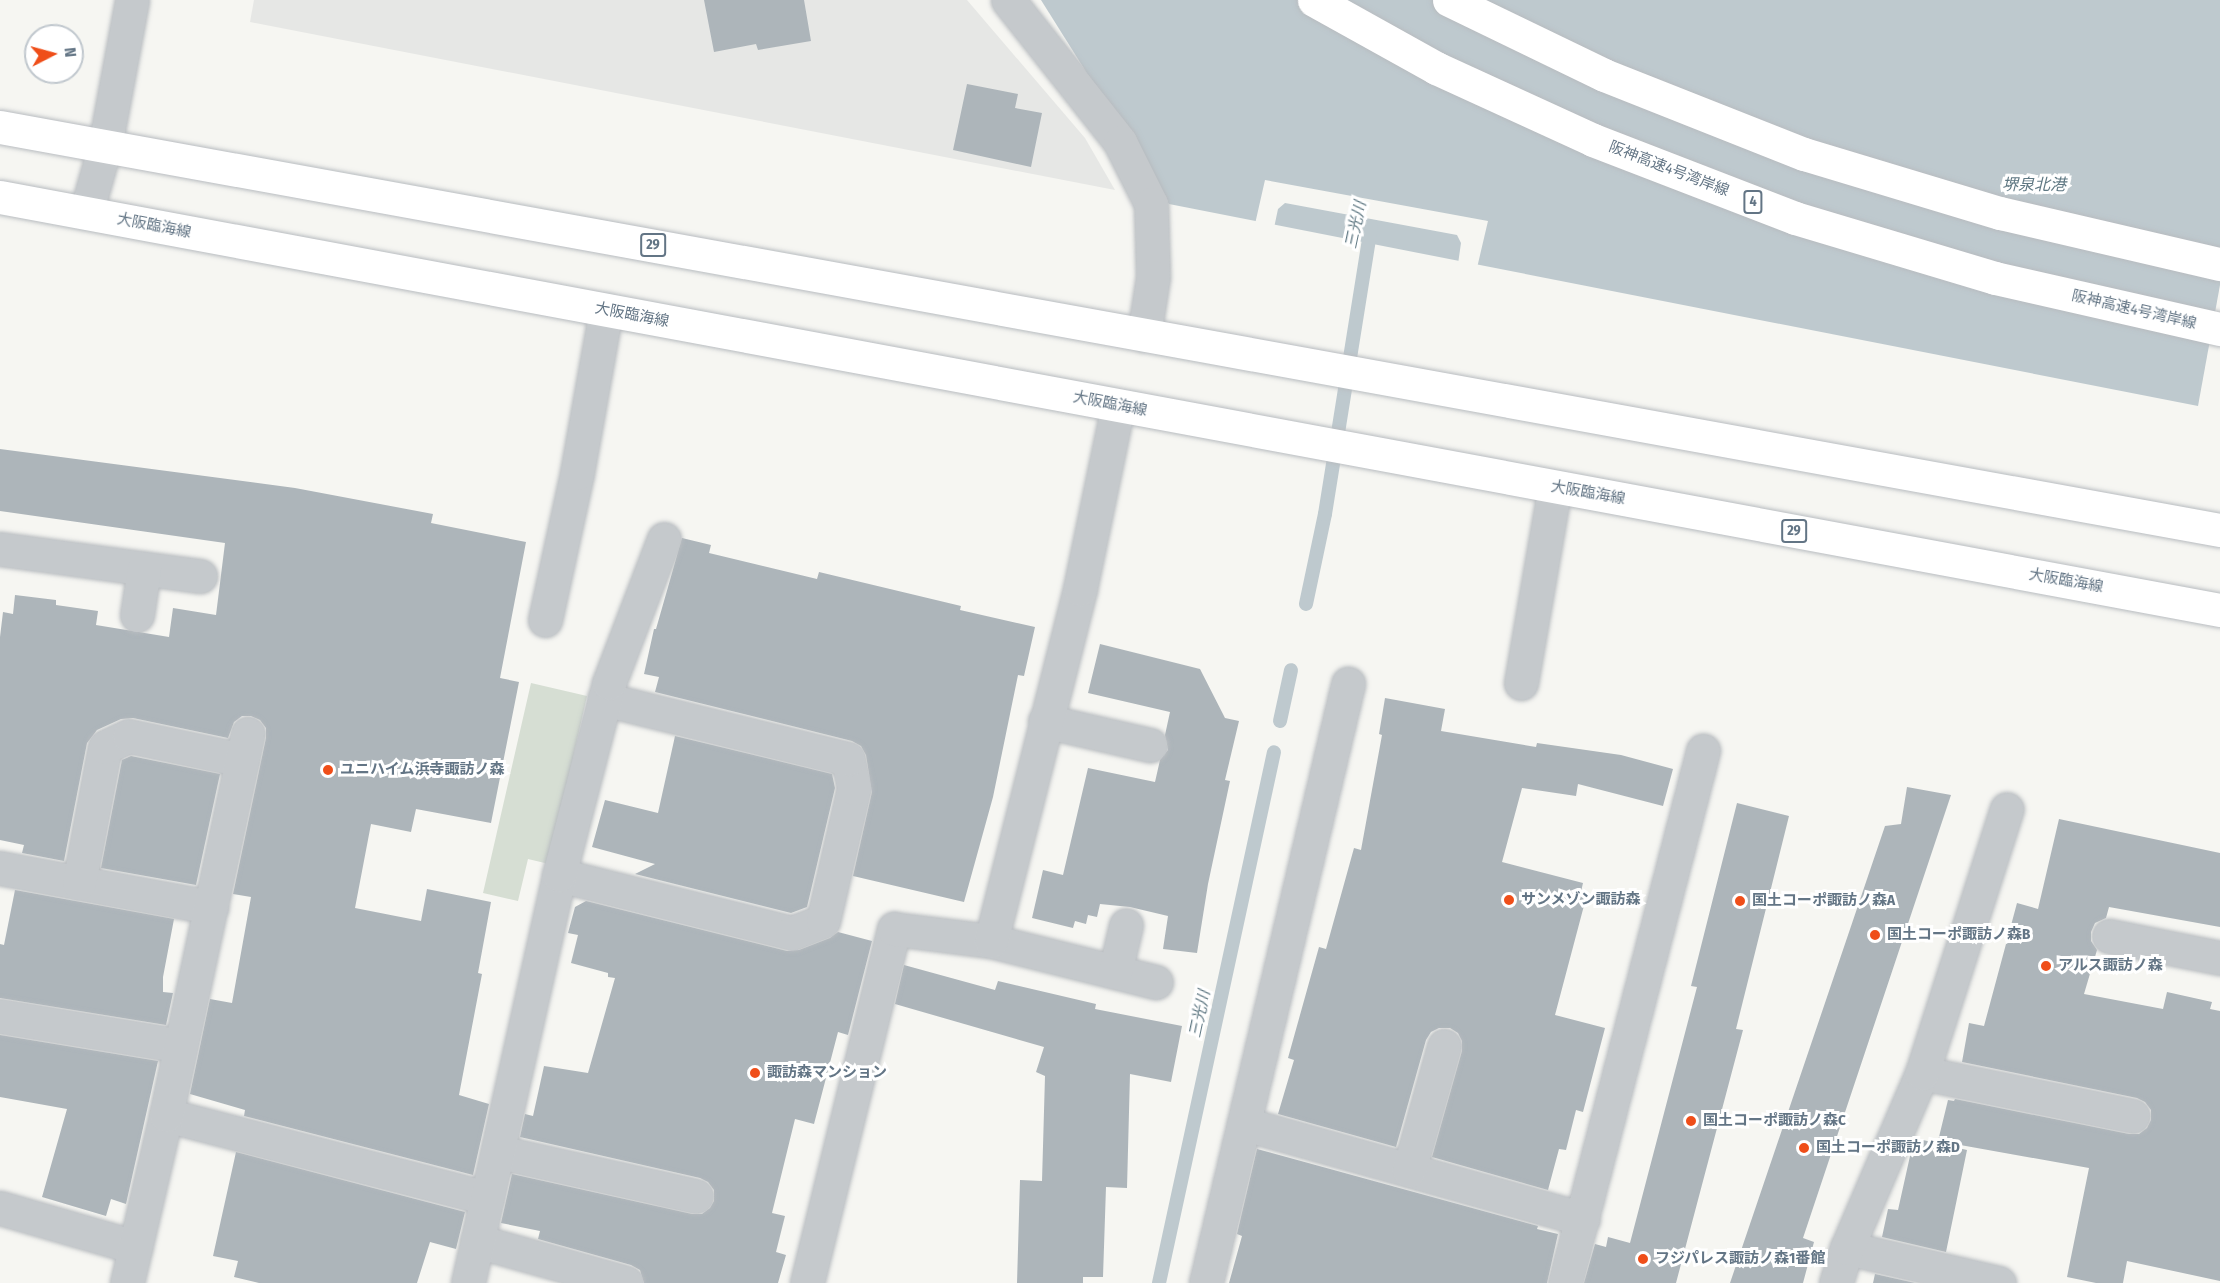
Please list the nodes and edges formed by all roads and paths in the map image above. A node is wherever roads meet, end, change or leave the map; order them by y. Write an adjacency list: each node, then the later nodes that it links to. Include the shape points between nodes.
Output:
1 (132, 0): 6 (street)
2 (1008, 0): 12 (street, via 1120,142 1152,204 1153,277)
3 (1314, 0): 11 (main road, 阪神高速4号湾岸線 / 4, via 1436,68 1593,140 1795,218 1995,278)
4 (1449, 0): 9 (main road, via 1604,75 1804,154 2000,213)
5 (0, 127): 6 (main road, 29)
6 (105, 146): 8 (street); 12 (main road, 29)
7 (0, 197): 8 (main road, 大阪臨海線 / 29)
8 (86, 213): 10 (main road, 大阪臨海線 / 29)
9 (2220, 264)
10 (606, 310): 13 (main road, 大阪臨海線 / 29); 22 (street)
11 (2220, 329)
12 (1144, 335): 15 (main road, 29)
13 (1118, 406): 14 (main road, 大阪臨海線 / 29); 26 (street, via 1080,589)
14 (1555, 487): 20 (main road, 大阪臨海線 / 29); 23 (street)
15 (2220, 530)
16 (664, 539): 25 (street)
17 (0, 549): 18 (street)
18 (144, 569): 19 (street); 21 (street)
19 (200, 576)
20 (2220, 610)
21 (137, 615)
22 (545, 621)
23 (1521, 683)
24 (1348, 684): 46 (street)
25 (604, 699): 31 (street); 31 (street, via 848,759 854,788 823,921 792,933)
26 (1045, 721): 27 (street); 36 (street)
27 (1150, 745)
28 (1703, 751): 52 (street)
29 (2007, 808): 43 (street)
30 (0, 868): 32 (street)
31 (559, 875): 47 (street)
32 (79, 883): 33 (street); 33 (street, via 105,747 129,736 245,747)
33 (211, 907): 41 (street)
34 (1126, 924): 38 (street)
35 (2109, 936): 37 (street)
36 (991, 941): 38 (street); 59 (street, via 894,929)
37 (2220, 958)
38 (1115, 972): 39 (street)
39 (1156, 982)
40 (0, 1016): 41 (street)
41 (181, 1046): 44 (street)
42 (1444, 1046): 48 (street)
43 (1922, 1073): 45 (street); 55 (street)
44 (166, 1115): 50 (street); 54 (street)
45 (2133, 1116)
46 (1245, 1124): 48 (street); 60 (street)
47 (499, 1152): 49 (street); 50 (street)
48 (1409, 1170): 52 (street)
49 (696, 1196)
50 (487, 1198): 53 (street)
51 (0, 1208): 54 (street)
52 (1583, 1219): 61 (street)
53 (477, 1241): 57 (street); 58 (street)
54 (135, 1247): 56 (street)
55 (1847, 1248): 62 (street); 63 (street)
56 (127, 1283)
57 (468, 1283)
58 (626, 1283)
59 (807, 1283)
60 (1206, 1283)
61 (1565, 1283)
62 (1836, 1283)
63 (1999, 1283)

